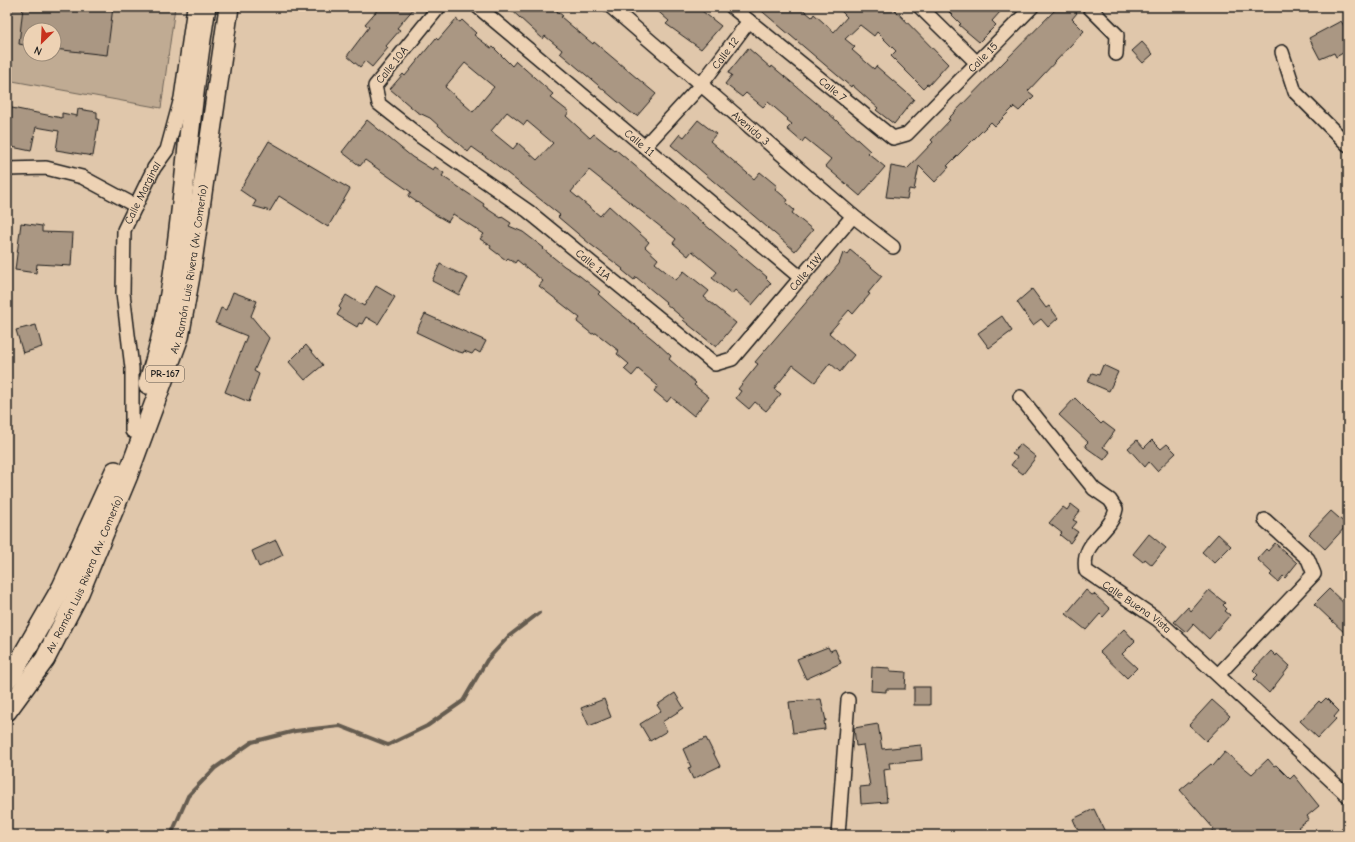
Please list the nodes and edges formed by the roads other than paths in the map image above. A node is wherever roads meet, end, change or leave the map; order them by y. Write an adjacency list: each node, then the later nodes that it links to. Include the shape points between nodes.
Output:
1 (194, 7): 21 (street, Calle Marginal, via 181,98 167,150 154,168)
2 (206, 7): 27 (highway, Av. Ramón Luis Rivera (Av. Comerío) / PR-167, via 173,286 158,355)
3 (228, 7): 32 (highway, Av. Ramón Luis Rivera (Av. Comerío) / PR-167, via 179,337 128,475 79,593 45,659)
4 (439, 7): 17 (street, Calle 10A, via 375,86 379,104)
5 (478, 7): 19 (street, Calle 11)
6 (611, 7): 15 (street, Avenida 3)
7 (732, 7): 11 (street, Calle 7)
8 (920, 7): 14 (street)
9 (1032, 7): 14 (street, Calle 15)
10 (1089, 7): 13 (street, via 1116,35)
11 (749, 21): 15 (street, Calle 12); 16 (street, Calle 7, via 893,138 907,134)
12 (1282, 52): 18 (street, via 1295,92)
13 (1116, 54)
14 (977, 63): 16 (street, Calle 15)
15 (701, 85): 19 (street, Calle 12); 22 (street, Avenida 3)
16 (933, 108)
17 (421, 136): 25 (street, Calle 11A, via 528,211 715,364 732,359)
18 (1348, 145)
19 (645, 146): 24 (street, Calle 11)
20 (7, 169): 21 (street, via 46,168 82,176)
21 (136, 206): 27 (street, Calle Marginal, via 124,230 123,293 132,368)
22 (853, 216): 23 (street, Avenida 3); 24 (street, Calle 11W)
23 (893, 248)
24 (801, 278): 25 (street, Calle 11W)
25 (758, 329)
26 (1020, 397): 29 (street, Calle Buena Vista, via 1094,489 1110,500 1116,508 1115,516 1088,548 1084,561 1086,571 1156,619)
27 (132, 430): 30 (highway, Av. Ramón Luis Rivera (Av. Comerío) / PR-167, via 114,476 62,588 12,674)
28 (1265, 520): 29 (street, via 1308,559 1314,574)
29 (1218, 676): 33 (street, Calle Buena Vista)
30 (7, 678)
31 (848, 700): 34 (street)
32 (7, 711)
33 (1348, 796)
34 (838, 835)

